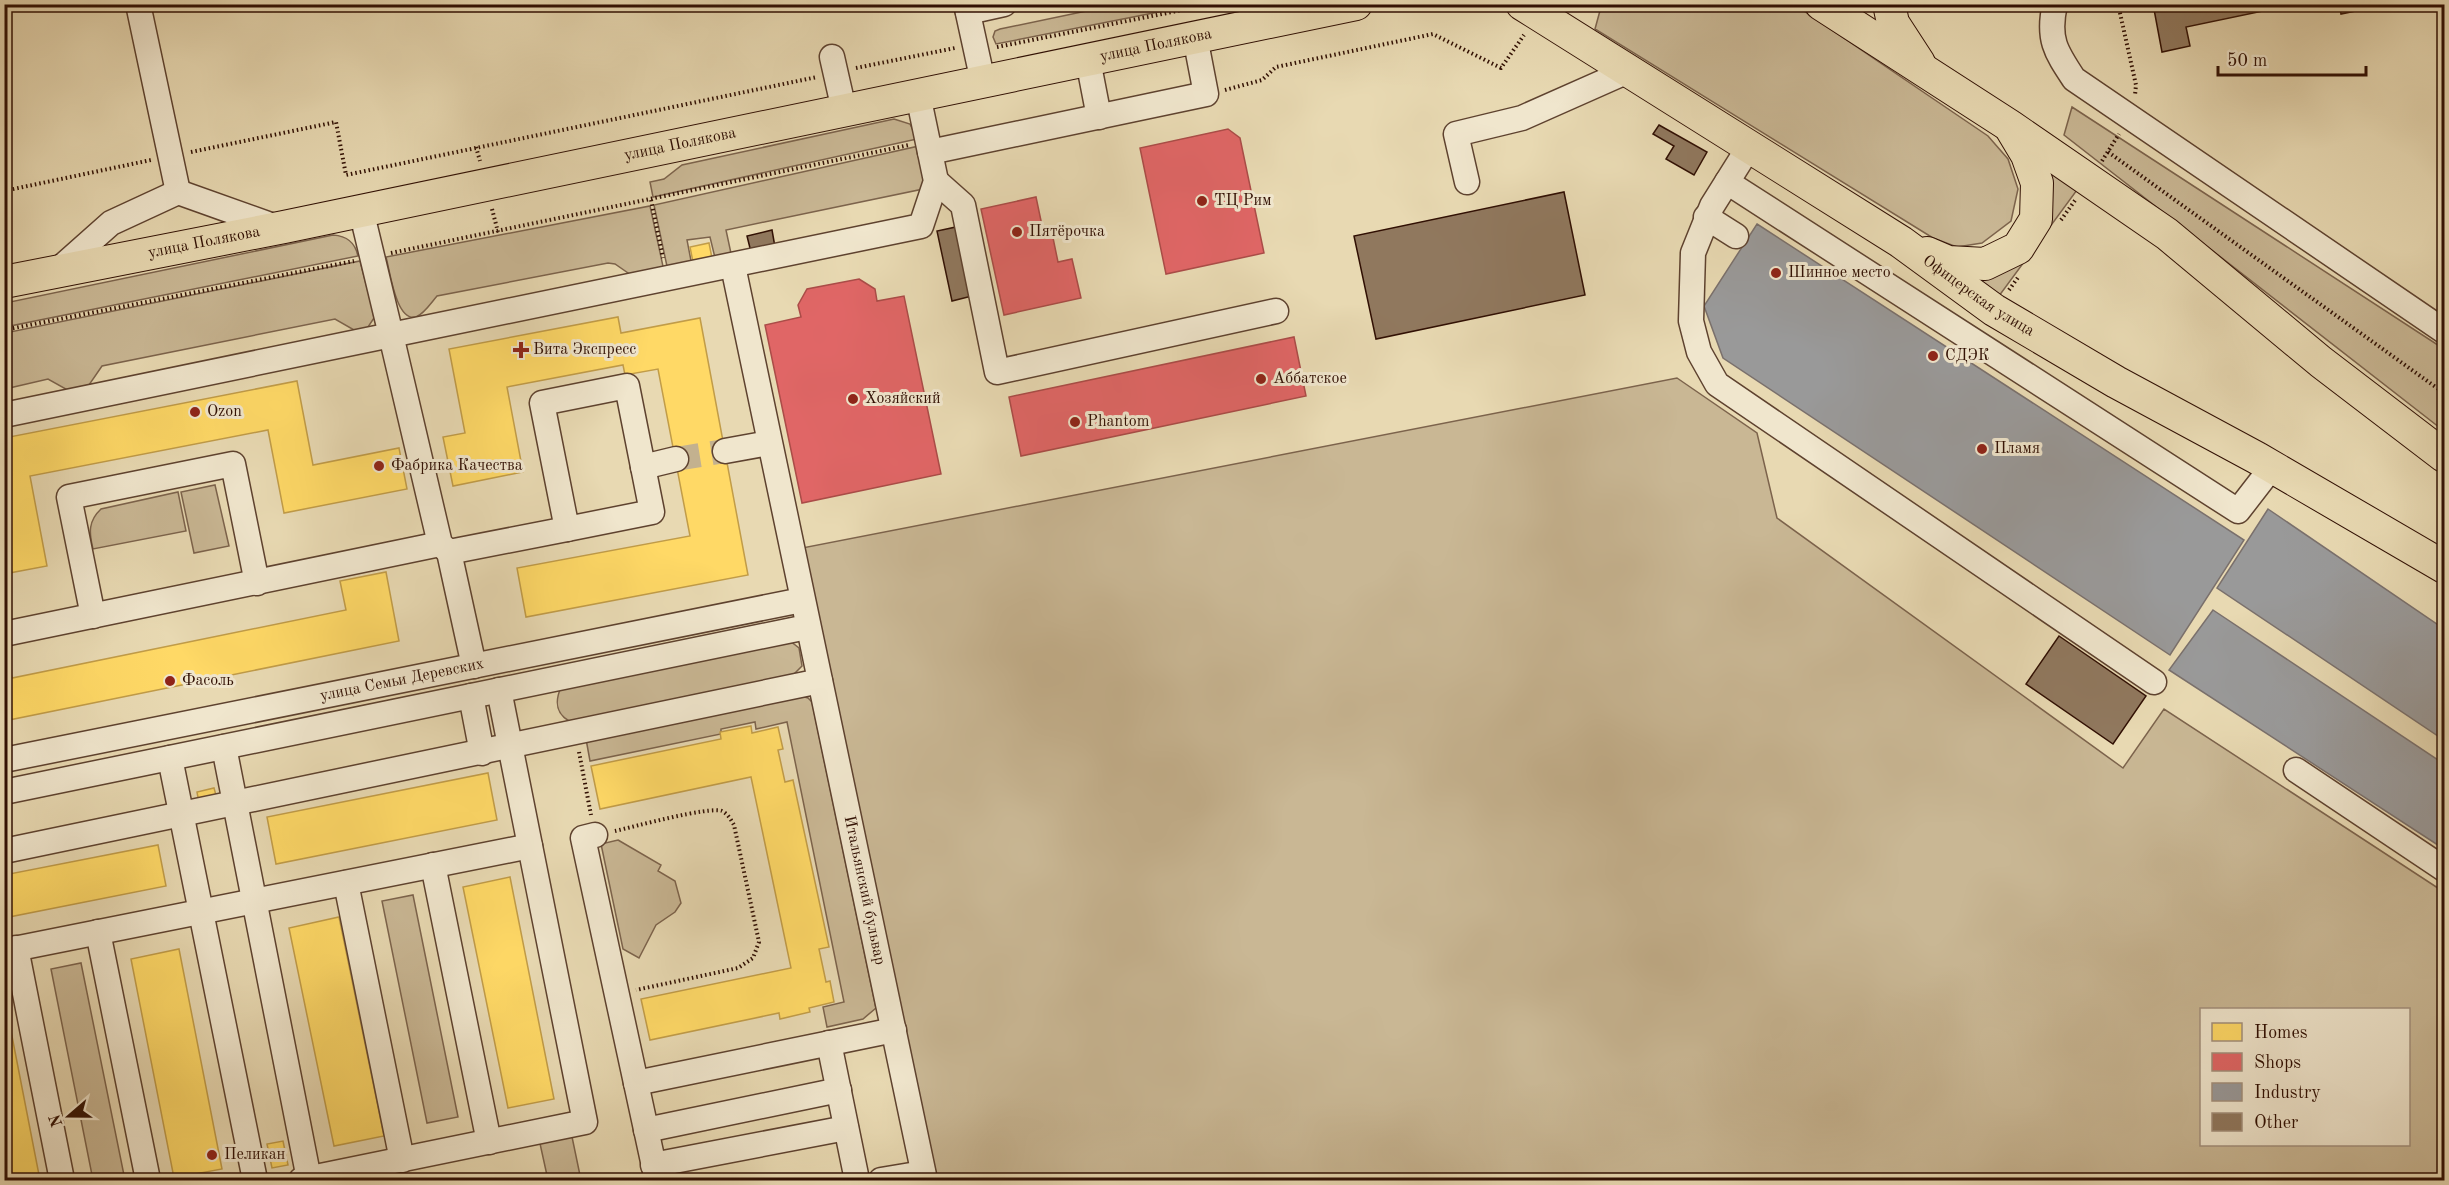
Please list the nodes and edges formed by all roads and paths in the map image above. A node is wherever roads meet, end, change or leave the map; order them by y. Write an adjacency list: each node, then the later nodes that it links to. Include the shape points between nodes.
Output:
1 (138, 4): 31 (street)
2 (1004, 4): 9 (street)
3 (1212, 4): 12 (path)
4 (1356, 4): 10 (main road, улица Полякова)
5 (1522, 4): 16 (main road, Офицерская улица)
6 (1821, 4): 17 (main road)
7 (1889, 4): 17 (main road, via 1893,23)
8 (2055, 4): 45 (street, via 2051,19 2055,49 2074,79)
9 (967, 8): 12 (street)
10 (1318, 9): 11 (main road, улица Полякова)
11 (1195, 37): 13 (main road, улица Полякова); 19 (street)
12 (976, 51): 14 (path, via 959,47); 18 (street)
13 (1088, 60): 18 (main road, улица Полякова); 22 (street)
14 (834, 65): 21 (street); 27 (path)
15 (1501, 68): 19 (path, via 1433,34 1276,68 1262,81)
16 (1628, 71): 25 (main road, Офицерская улица); 29 (street, via 1522,118 1456,134)
17 (1926, 73): 23 (main road)
18 (983, 82): 20 (main road, улица Полякова)
19 (1206, 94): 22 (street)
20 (918, 95): 21 (main road, улица Полякова); 24 (street)
21 (844, 110): 33 (main road, улица Полякова)
22 (1100, 117): 24 (street)
23 (2010, 126): 37 (main road, via 2037,183 2036,219 2018,248 1984,264 1948,262); 51 (main road, via 2167,234 2321,362)
24 (928, 147): 28 (street); 32 (path)
25 (1749, 147): 30 (street); 37 (main road, Офицерская улица)
26 (2108, 152): 47 (path)
27 (346, 175)
28 (936, 181): 39 (street, via 921,226); 43 (street, via 963,205 997,372)
29 (1467, 182)
30 (1727, 182): 34 (street); 54 (street, via 2238,511)
31 (178, 192): 35 (street); 40 (street, via 111,223)
32 (651, 200): 38 (path); 41 (path)
33 (361, 210): 35 (main road, улица Полякова); 38 (street)
34 (1706, 217): 36 (street); 65 (street, via 1693,253 1691,321 1699,352 1717,384)
35 (279, 228): 40 (main road, улица Полякова)
36 (1736, 236)
37 (1901, 242): 54 (main road, Офицерская улица, via 1994,310)
38 (372, 257): 44 (path); 46 (street)
39 (733, 266): 41 (street); 49 (street, Итальянский бульвар)
40 (57, 271): 42 (main road, улица Полякова)
41 (668, 279): 46 (street)
42 (4, 282)
43 (1276, 311)
44 (4, 330)
45 (2445, 331)
46 (391, 335): 48 (street); 56 (street)
47 (2445, 393)
48 (4, 415)
49 (770, 443): 50 (street); 59 (street, Итальянский бульвар)
50 (725, 451)
51 (2445, 456)
52 (676, 459): 53 (street)
53 (643, 467): 55 (street, via 652,512); 55 (street, via 627,386 542,403)
54 (2272, 467): 57 (main road, Офицерская улица)
55 (567, 529): 56 (street)
56 (444, 548): 58 (street); 63 (street)
57 (2443, 563)
58 (257, 583): 60 (street); 60 (street, via 233,464 116,487 69,497)
59 (801, 600): 61 (street, Итальянский бульвар); 63 (street, улица Семьи Деревских)
60 (93, 616): 62 (street)
61 (807, 627): 64 (street, Итальянский бульвар); 66 (street)
62 (4, 634)
63 (474, 666): 73 (street, улица Семьи Деревских)
64 (820, 681): 68 (street); 89 (street, Итальянский бульвар)
65 (2154, 682)
66 (500, 690): 67 (street); 68 (street)
67 (471, 696): 69 (street); 71 (street)
68 (511, 746): 71 (street); 79 (street)
69 (224, 747): 72 (street); 76 (street)
70 (578, 750): 78 (path)
71 (482, 753): 76 (street)
72 (170, 758): 75 (street); 77 (street)
73 (4, 760)
74 (2296, 770): 82 (street)
75 (4, 792)
76 (235, 804): 77 (street); 84 (street)
77 (182, 814): 80 (street); 85 (street)
78 (595, 835): 88 (street, via 583,838); 88 (path, via 723,811 734,825 759,942 753,958 738,968)
79 (530, 846): 81 (street); 95 (street, via 585,1122)
80 (4, 851)
81 (434, 865): 83 (street); 95 (street)
82 (2445, 870)
83 (346, 883): 84 (street); 96 (street)
84 (255, 901): 85 (street); 102 (street)
85 (201, 912): 86 (street); 101 (street)
86 (98, 932): 87 (street); 100 (street)
87 (10, 950): 99 (street)
88 (617, 994): 91 (street)
89 (894, 1030): 90 (street); 98 (street, Итальянский бульвар)
90 (829, 1043): 91 (street); 92 (street)
91 (636, 1083): 94 (street)
92 (839, 1090): 93 (street); 94 (street)
93 (846, 1128): 97 (street); 103 (street)
94 (646, 1130): 97 (street)
95 (489, 1142): 96 (street)
96 (402, 1160): 102 (street)
97 (655, 1173)
98 (924, 1177): 104 (street)
99 (62, 1180)
100 (148, 1180)
101 (255, 1180)
102 (305, 1180)
103 (858, 1180)
104 (881, 1180)

